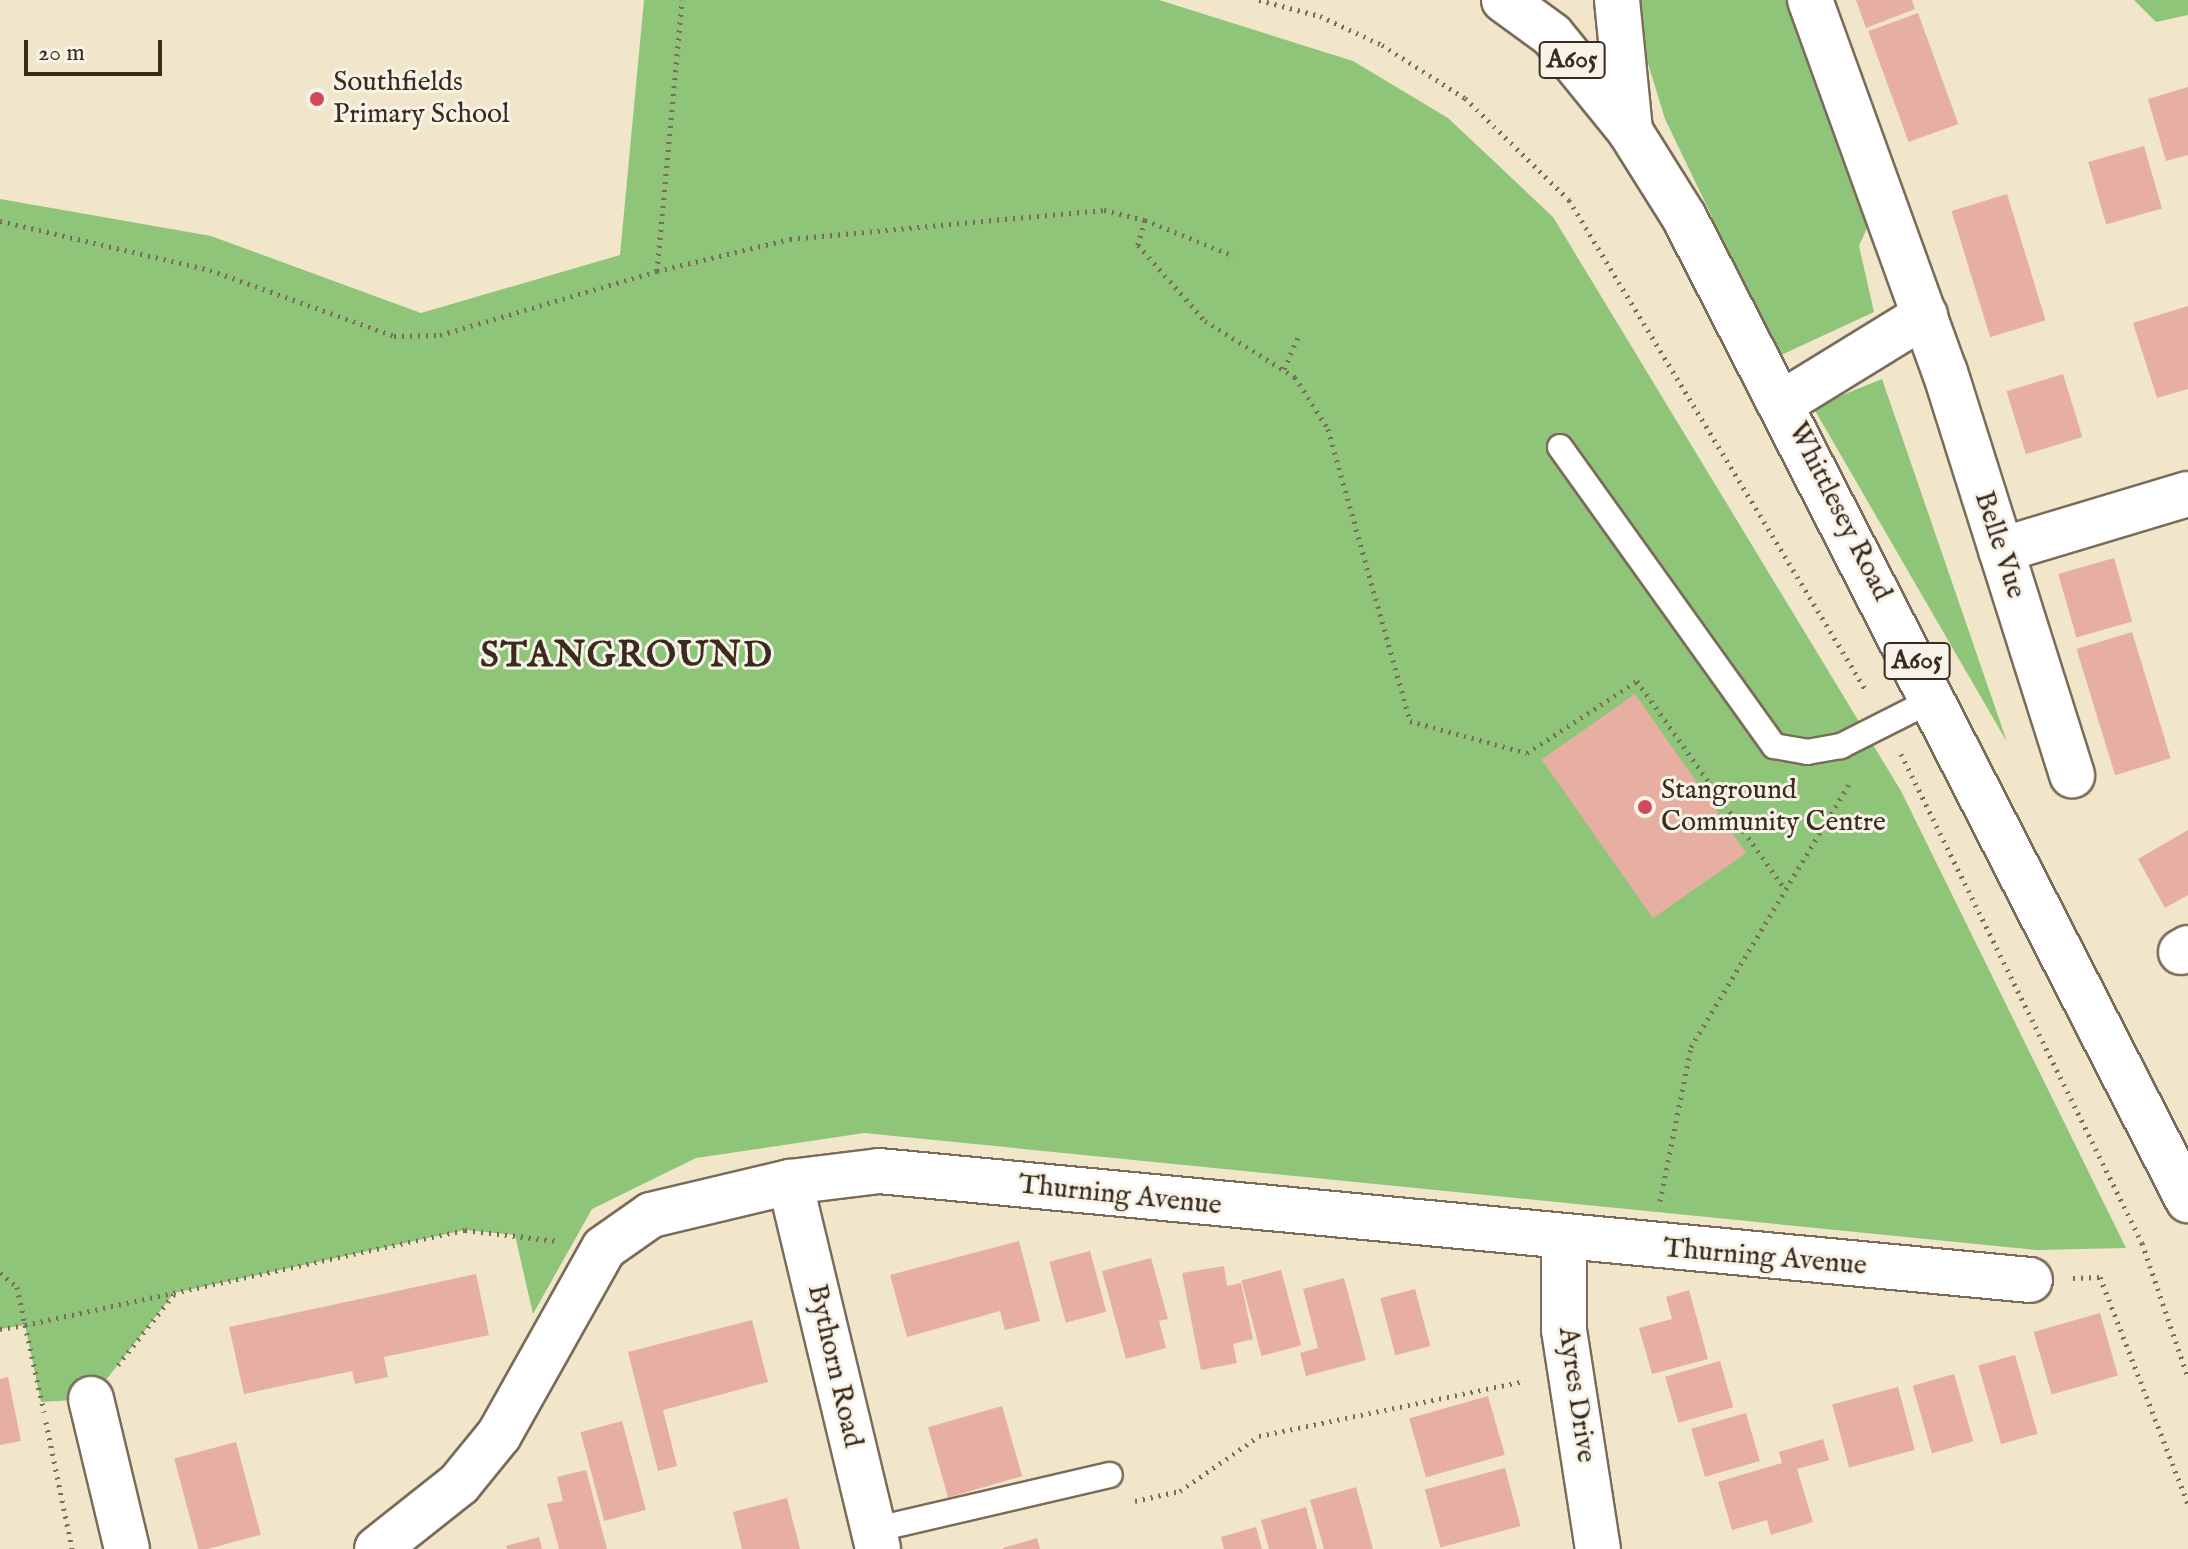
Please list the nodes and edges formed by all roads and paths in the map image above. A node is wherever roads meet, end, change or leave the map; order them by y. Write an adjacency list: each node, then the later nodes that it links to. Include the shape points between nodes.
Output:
1 (682, 0): 10 (path)
2 (1259, 0): 19 (path, via 1320,16 1382,45 1465,98 1569,200)
3 (1504, 0): 6 (street, Whittlesey Road / A605, via 1552,35)
4 (1617, 0): 6 (street, Whittlesey Road / A605)
5 (1810, 0): 11 (street, Belle Vue)
6 (1630, 131): 14 (street, Whittlesey Road / A605)
7 (1145, 220): 9 (path); 10 (path, via 1104,210 790,239); 13 (path, via 1138,245 1205,321)
8 (0, 221): 10 (path, via 210,270 394,336 440,335)
9 (1234, 256)
10 (657, 271)
11 (1925, 315): 14 (street); 17 (street, Belle Vue)
12 (1300, 333): 13 (path)
13 (1284, 369): 21 (path, via 1328,429 1410,721 1527,753 1637,681)
14 (1782, 403): 18 (street, Whittlesey Road / A605)
15 (1560, 447): 19 (lane, via 1774,746 1807,752 1841,746)
16 (2188, 494): 17 (street)
17 (2001, 550): 20 (street, Belle Vue)
18 (1936, 698): 19 (lane); 23 (street, Whittlesey Road / A605)
19 (1885, 723): 21 (path); 33 (path, via 2142,1243)
20 (2072, 775)
21 (1785, 889): 26 (path, via 1691,1047)
22 (790, 1182): 24 (street, Thurning Avenue, via 879,1171); 25 (street, Thurning Avenue, via 651,1215); 38 (street, Bythorn Road)
23 (2188, 1200)
24 (1564, 1241): 26 (street, Thurning Avenue); 32 (street, Ayres Drive)
25 (604, 1248): 29 (path, via 465,1230); 41 (street, Thurning Avenue, via 499,1435 459,1484)
26 (1656, 1249): 28 (street, Thurning Avenue)
27 (0, 1273): 30 (path, via 17,1287)
28 (2030, 1280): 36 (path, via 2100,1277)
29 (174, 1293): 30 (path); 34 (path)
30 (25, 1325): 31 (path); 39 (path)
31 (0, 1329)
32 (1571, 1372): 37 (path, via 1259,1436 1180,1491); 42 (street, Ayres Drive)
33 (2188, 1377)
34 (91, 1399): 40 (street)
35 (1110, 1475): 38 (lane)
36 (2188, 1504)
37 (1119, 1505)
38 (875, 1540)
39 (72, 1549)
40 (127, 1549)
41 (377, 1549)
42 (1598, 1549)

